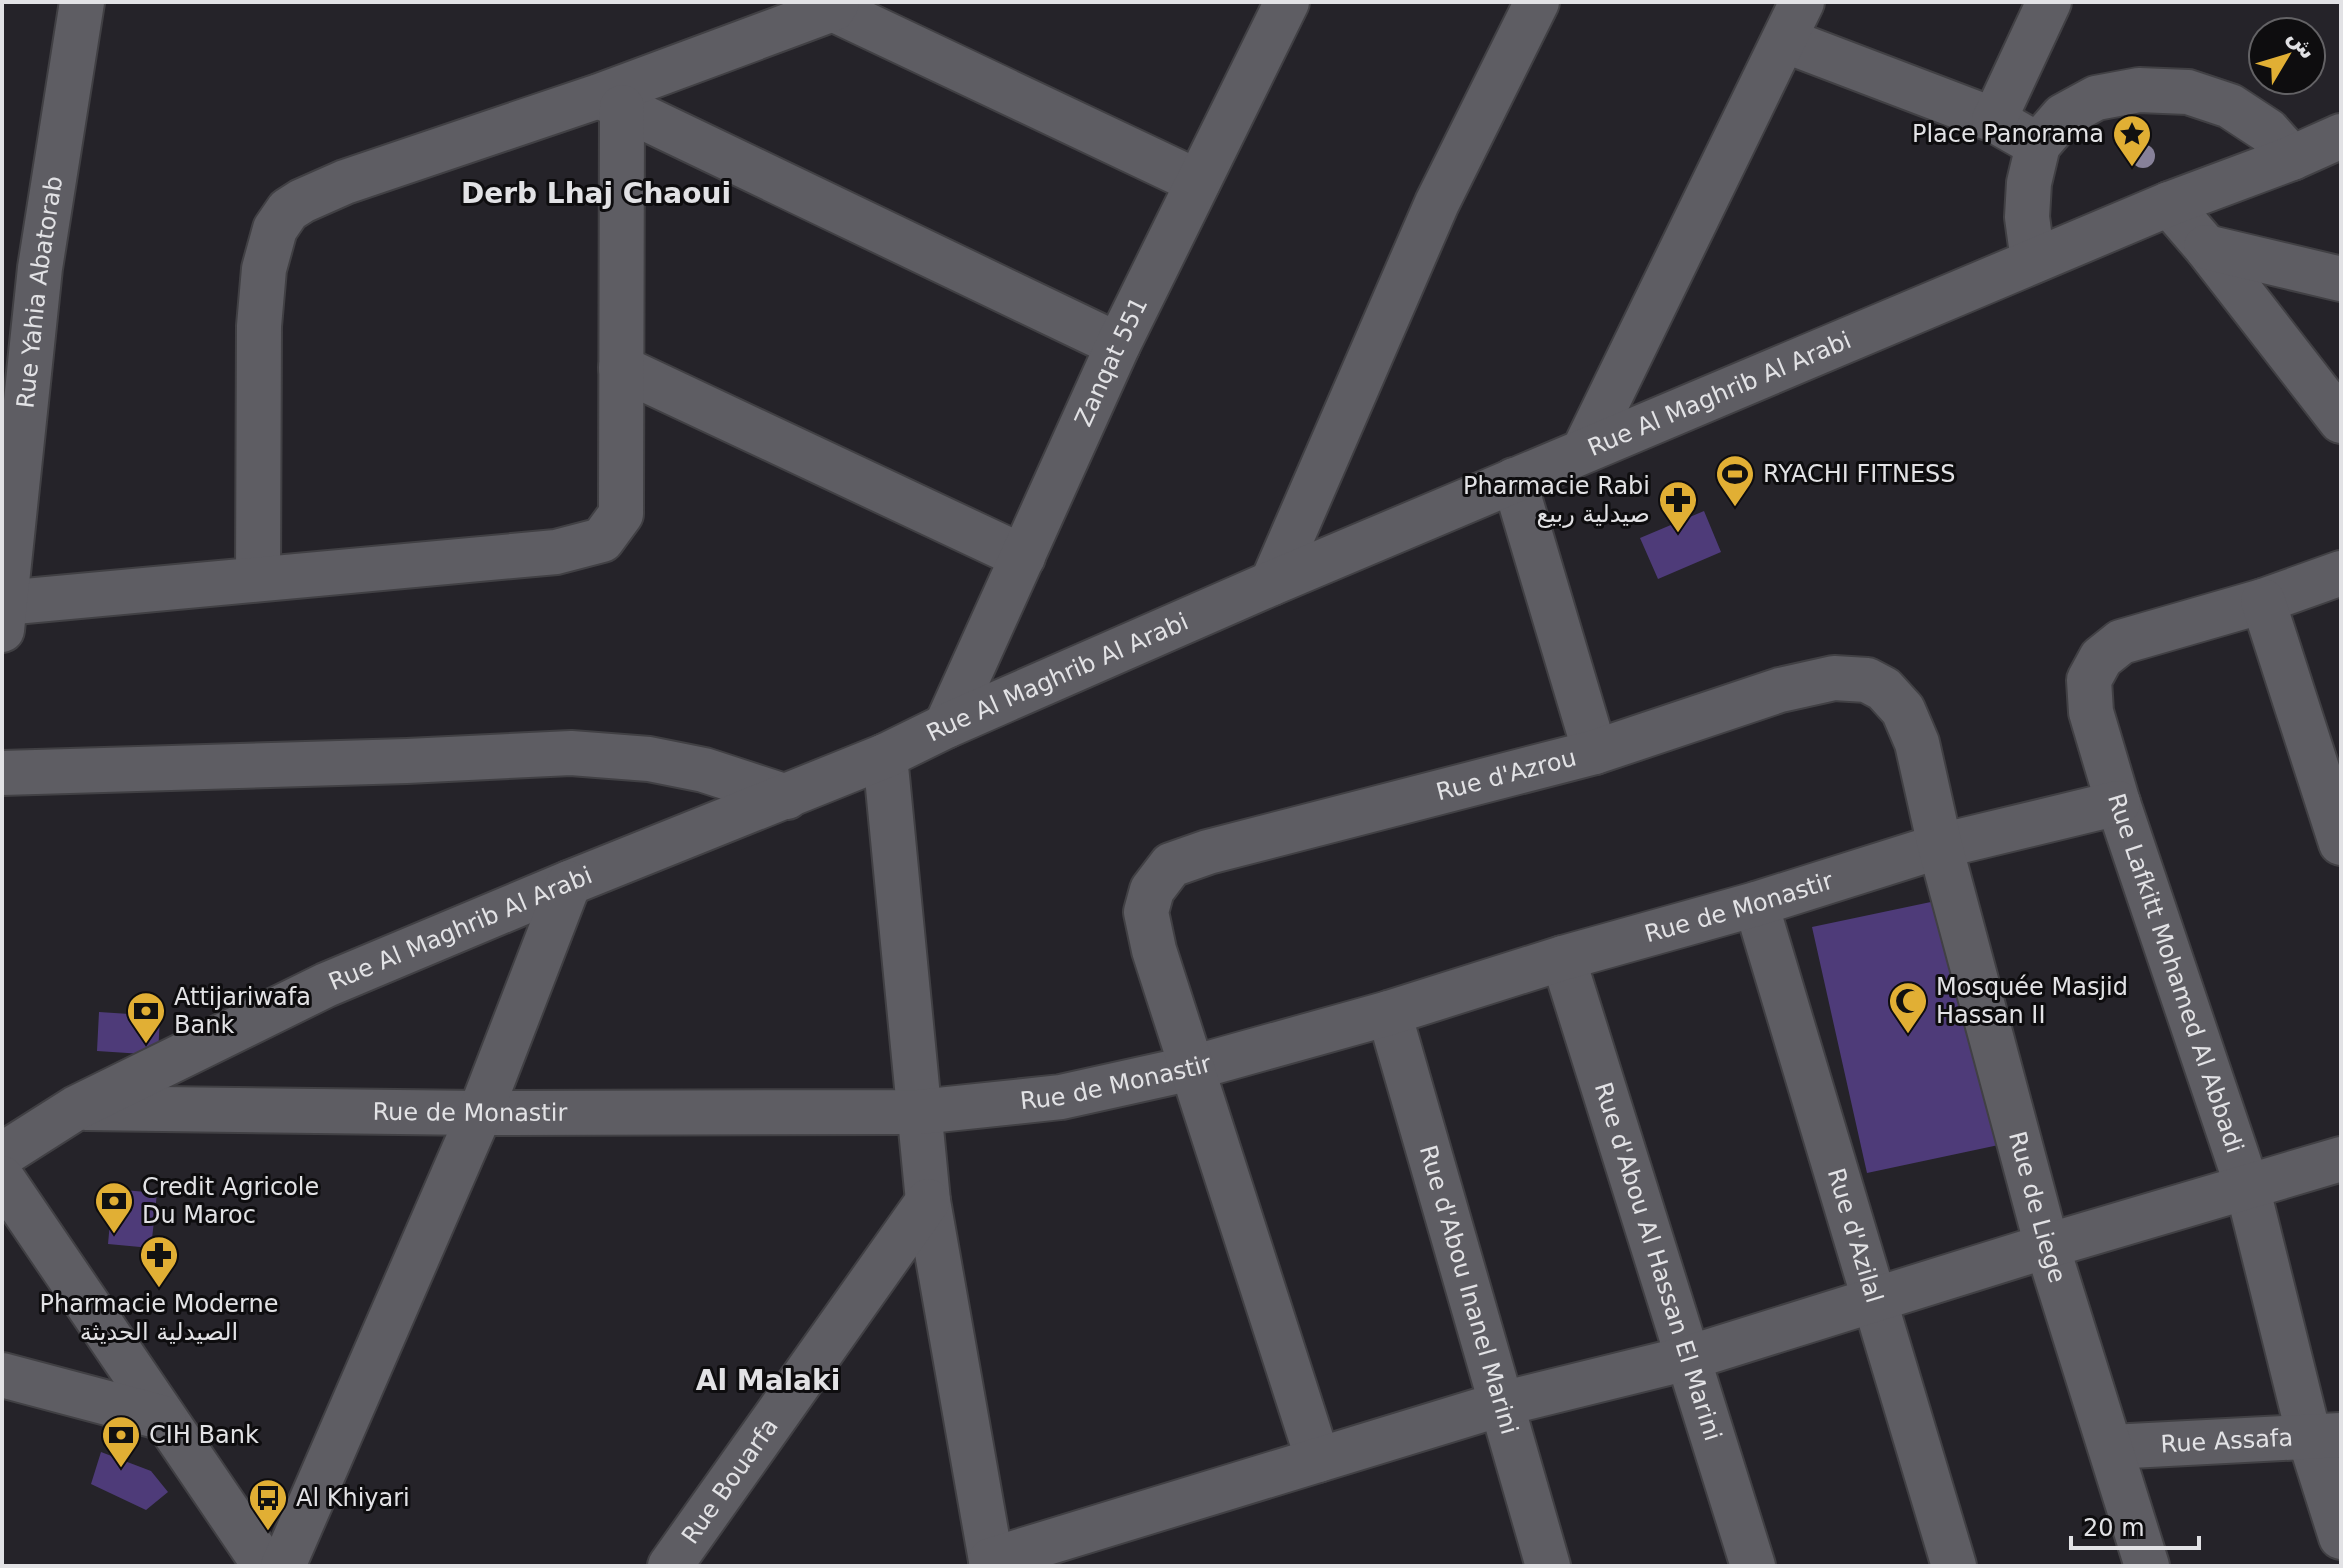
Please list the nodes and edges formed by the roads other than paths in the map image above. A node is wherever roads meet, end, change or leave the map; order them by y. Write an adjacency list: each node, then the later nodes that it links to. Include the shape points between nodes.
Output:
1 (82, 2): 16 (street, Rue Yahia Abatorab)
2 (1287, 2): 12 (street, Zanqat 551)
3 (1537, 2): 26 (street, via 1437,203)
4 (2049, 2): 8 (street)
5 (835, 6): 7 (street); 12 (street)
6 (1793, 21): 8 (street); 21 (street)
7 (610, 102): 18 (street); 19 (street); 25 (street, via 345,182 288,210 275,229 264,269 259,326)
8 (1994, 120): 10 (street)
9 (2341, 136): 11 (street, Rue Al Maghrib Al Arabi)
10 (2038, 145): 11 (street, via 2063,116 2096,98 2139,90 2188,92 2230,106 2268,131); 15 (street, via 2027,217)
11 (2292, 158): 13 (street, Rue Al Maghrib Al Arabi)
12 (1198, 182): 18 (street, Zanqat 551)
13 (2169, 204): 14 (street); 15 (street, Rue Al Maghrib Al Arabi)
14 (2206, 247): 17 (street); 20 (street)
15 (2033, 261): 21 (street, Rue Al Maghrib Al Arabi)
16 (21, 265): 28 (street, Rue Yahia Abatorab)
17 (2341, 279)
18 (1118, 345): 23 (street, Zanqat 551)
19 (621, 368): 23 (street); 25 (street, via 621,514 602,540 556,552)
20 (2341, 421)
21 (1584, 450): 22 (street, Rue Al Maghrib Al Arabi)
22 (1514, 480): 26 (street, Rue Al Maghrib Al Arabi); 30 (street)
23 (1023, 557): 29 (street, Zanqat 551)
24 (2341, 573): 27 (street, Rue Lafkitt Mohamed Al Abbadi)
25 (258, 579): 28 (street)
26 (1272, 583): 29 (street, Rue Al Maghrib Al Arabi)
27 (2263, 601): 34 (street, Rue Lafkitt Mohamed Al Abbadi, via 2121,642 2101,658 2089,680 2091,712); 35 (street)
28 (3, 618)
29 (946, 726): 31 (street, Rue Al Maghrib Al Arabi)
30 (1595, 752): 36 (street, Rue d'Azrou, via 1780,690 1834,678 1867,680 1903,710 1917,743); 41 (street, Rue d'Azrou, via 1171,865 1152,890 1146,912)
31 (885, 756): 33 (street, Rue Al Maghrib Al Arabi); 43 (street)
32 (2, 773): 33 (street, via 571,753 704,770)
33 (787, 797): 37 (street, Rue Al Maghrib Al Arabi)
34 (2118, 803): 36 (street, Rue de Monastir); 48 (street, Rue Lafkitt Mohamed Al Abbadi)
35 (2341, 843)
36 (1940, 846): 38 (street, Rue de Monastir); 50 (street, Rue de Liege)
37 (569, 883): 42 (street, Rue Al Maghrib Al Arabi, via 326,985); 44 (street)
38 (1756, 904): 39 (street, Rue de Monastir); 51 (street, Rue d'Azilal)
39 (1563, 958): 40 (street, Rue de Monastir); 52 (street, Rue d'Abou Al Hassan El Marini)
40 (1389, 1013): 41 (street, Rue de Monastir); 54 (street, Rue d'Abou Inanel Marini)
41 (1192, 1068): 43 (street, Rue de Monastir, via 1061,1097); 58 (street, Rue d'Azrou)
42 (76, 1108): 44 (street, Rue de Monastir); 45 (street, Rue Al Maghrib Al Arabi)
43 (919, 1112): 44 (street, Rue de Monastir); 49 (street)
44 (480, 1113): 62 (street)
45 (2, 1155)
46 (2341, 1159): 48 (street)
47 (2, 1178): 55 (street)
48 (2247, 1186): 50 (street); 56 (street, Rue Lafkitt Mohamed Al Abbadi)
49 (928, 1201): 60 (street); 63 (street, Rue Bouarfa)
50 (2047, 1246): 51 (street); 57 (street, Rue de Liege)
51 (1875, 1299): 52 (street); 66 (street, Rue d'Azilal)
52 (1688, 1358): 54 (street); 65 (street, Rue d'Abou Al Hassan El Marini)
53 (2, 1375): 55 (street)
54 (1501, 1404): 58 (street); 64 (street, Rue d'Abou Inanel Marini)
55 (164, 1418): 61 (street)
56 (2325, 1436): 57 (street, Rue Assafa); 59 (street, Rue Lafkitt Mohamed Al Abbadi)
57 (2111, 1447): 67 (street, Rue de Liege)
58 (1318, 1460): 60 (street)
59 (2341, 1537)
60 (992, 1563)
61 (265, 1566)
62 (283, 1566)
63 (670, 1566)
64 (1548, 1566)
65 (1753, 1566)
66 (1954, 1566)
67 (2147, 1566)

